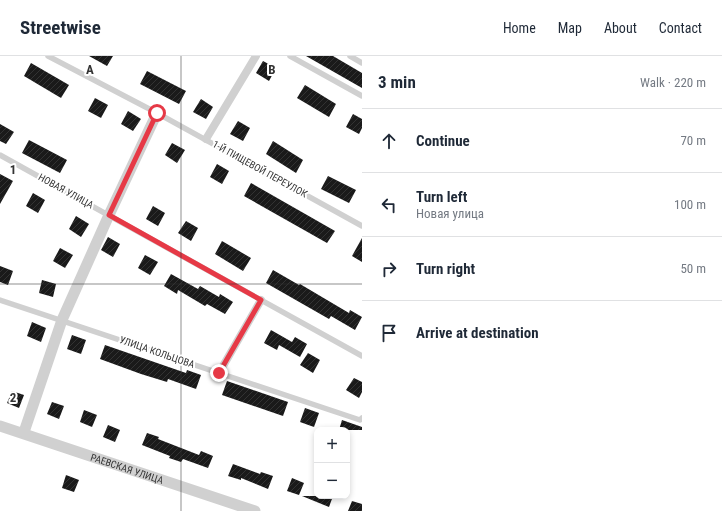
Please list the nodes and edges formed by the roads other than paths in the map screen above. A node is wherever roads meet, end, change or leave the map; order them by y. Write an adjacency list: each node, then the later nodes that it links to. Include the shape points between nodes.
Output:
1 (48, 56): 7 (lane, 1-Й ПИЩЕВОЙ ПЕРЕУЛОК)
2 (256, 56): 8 (street)
3 (290, 56): 6 (lane)
4 (350, 56): 5 (lane)
5 (362, 63)
6 (362, 96)
7 (157, 113): 8 (lane, 1-Й ПИЩЕВОЙ ПЕРЕУЛОК); 10 (street)
8 (206, 139): 11 (lane, 1-Й ПИЩЕВОЙ ПЕРЕУЛОК)
9 (0, 155): 10 (lane, НОВАЯ УЛИЦА)
10 (109, 215): 13 (lane, НОВАЯ УЛИЦА); 14 (street)
11 (362, 226)
12 (0, 300): 14 (lane, УЛИЦА КОЛЬЦОВА)
13 (261, 300): 15 (lane, НОВАЯ УЛИЦА); 16 (street)
14 (62, 320): 16 (lane, УЛИЦА КОЛЬЦОВА); 19 (street)
15 (362, 356)
16 (219, 373): 17 (lane, УЛИЦА КОЛЬЦОВА)
17 (361, 419)
18 (0, 426): 19 (street, РАЕВСКАЯ УЛИЦА)
19 (24, 432): 20 (street, РАЕВСКАЯ УЛИЦА)
20 (255, 511)

